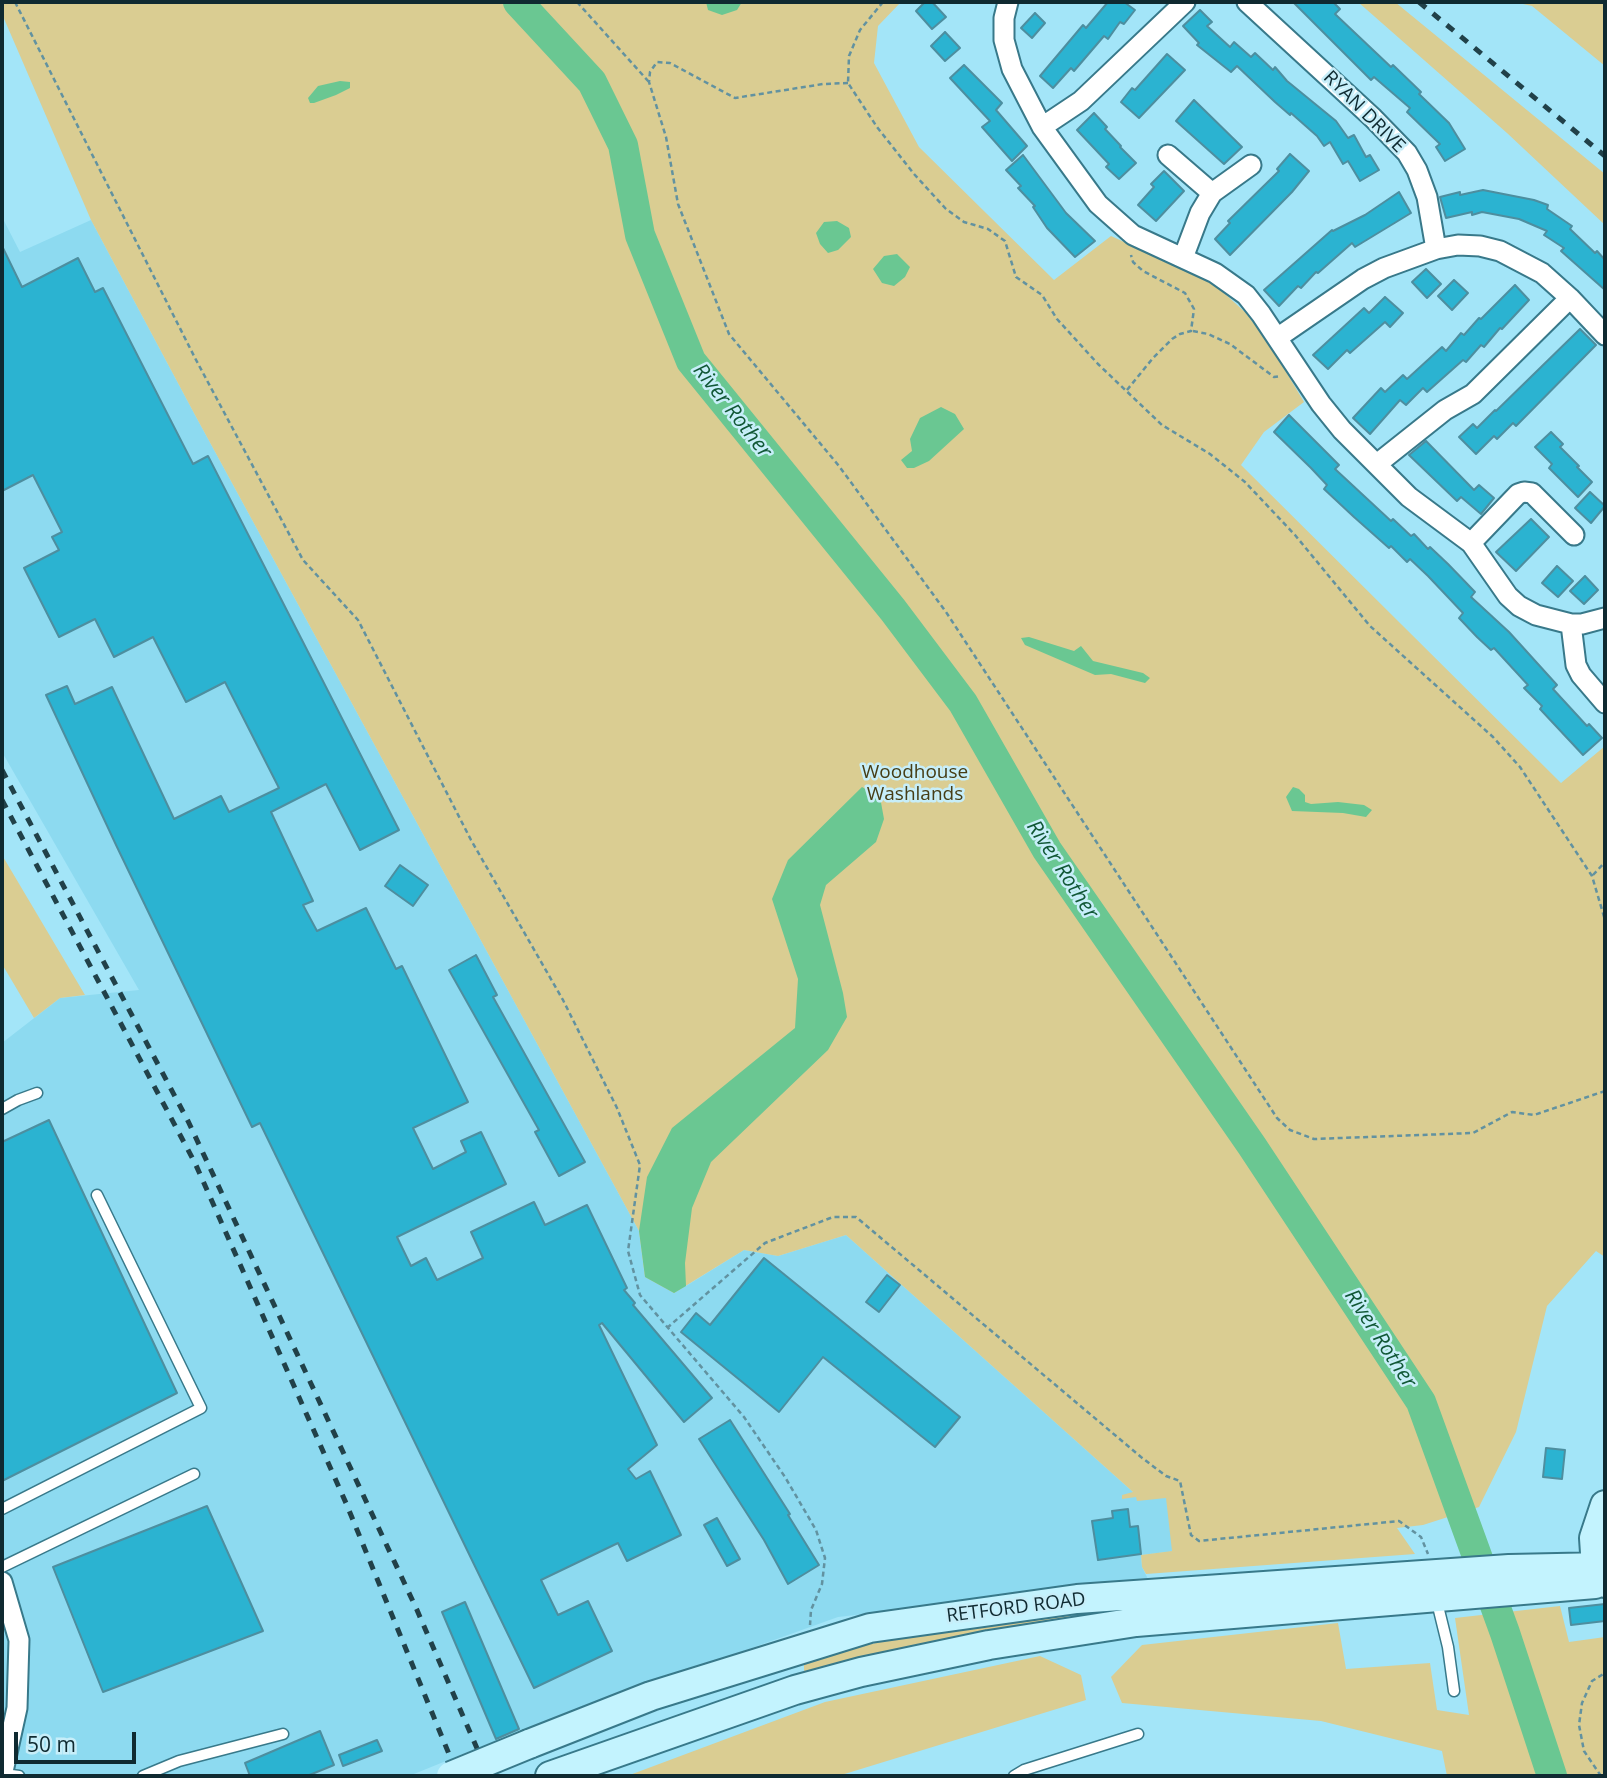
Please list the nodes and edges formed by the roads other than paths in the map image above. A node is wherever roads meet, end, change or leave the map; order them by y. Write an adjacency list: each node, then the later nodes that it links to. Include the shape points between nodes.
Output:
1 (1008, 2): 4 (street, via 1004,40 1012,69)
2 (1185, 2): 4 (street, via 1081,101)
3 (1247, 2): 8 (street, RYAN DRIVE, via 1406,153 1427,197)
4 (1042, 127): 9 (street, via 1098,204 1133,235)
5 (1168, 155): 7 (street)
6 (1251, 165): 7 (street)
7 (1212, 193): 9 (street)
8 (1436, 249): 10 (street, via 1458,245 1500,251 1542,274); 12 (street, via 1363,279)
9 (1183, 258): 12 (street, via 1246,295)
10 (1570, 298): 11 (street); 13 (street, via 1474,394 1436,416)
11 (1605, 335)
12 (1277, 338): 13 (street, via 1335,421)
13 (1377, 464): 15 (street, via 1418,505)
14 (1574, 535): 15 (street, via 1532,494 1524,492)
15 (1471, 543): 17 (street, via 1519,606)
16 (1605, 618): 17 (street)
17 (1572, 624): 18 (street, via 1576,665)
18 (1605, 703)
19 (37, 1093): 20 (lane)
20 (2, 1109)
21 (97, 1195): 24 (lane, via 201,1408)
22 (194, 1474): 26 (lane)
23 (1605, 1505): 25 (main road)
24 (2, 1509)
25 (1594, 1538): 27 (main road); 28 (main road)
26 (2, 1567)
27 (1555, 1567): 28 (main road, RETFORD ROAD); 29 (main road, RETFORD ROAD)
28 (1603, 1575): 29 (main road, RETFORD ROAD)
29 (1511, 1580): 31 (main road, RETFORD ROAD)
30 (2, 1582): 35 (street, via 19,1640 17,1708)
31 (1448, 1585): 32 (lane, via 1448,1647); 37 (main road, RETFORD ROAD, bridge, via 1077,1599 870,1628 651,1696); 38 (main road, RETFORD ROAD, via 1136,1622 989,1645 861,1672 795,1690)
32 (1454, 1691)
33 (283, 1734): 36 (lane, via 179,1761)
34 (1138, 1734): 39 (lane)
35 (7, 1776)
36 (142, 1776)
37 (451, 1776)
38 (550, 1776)
39 (1014, 1776)

